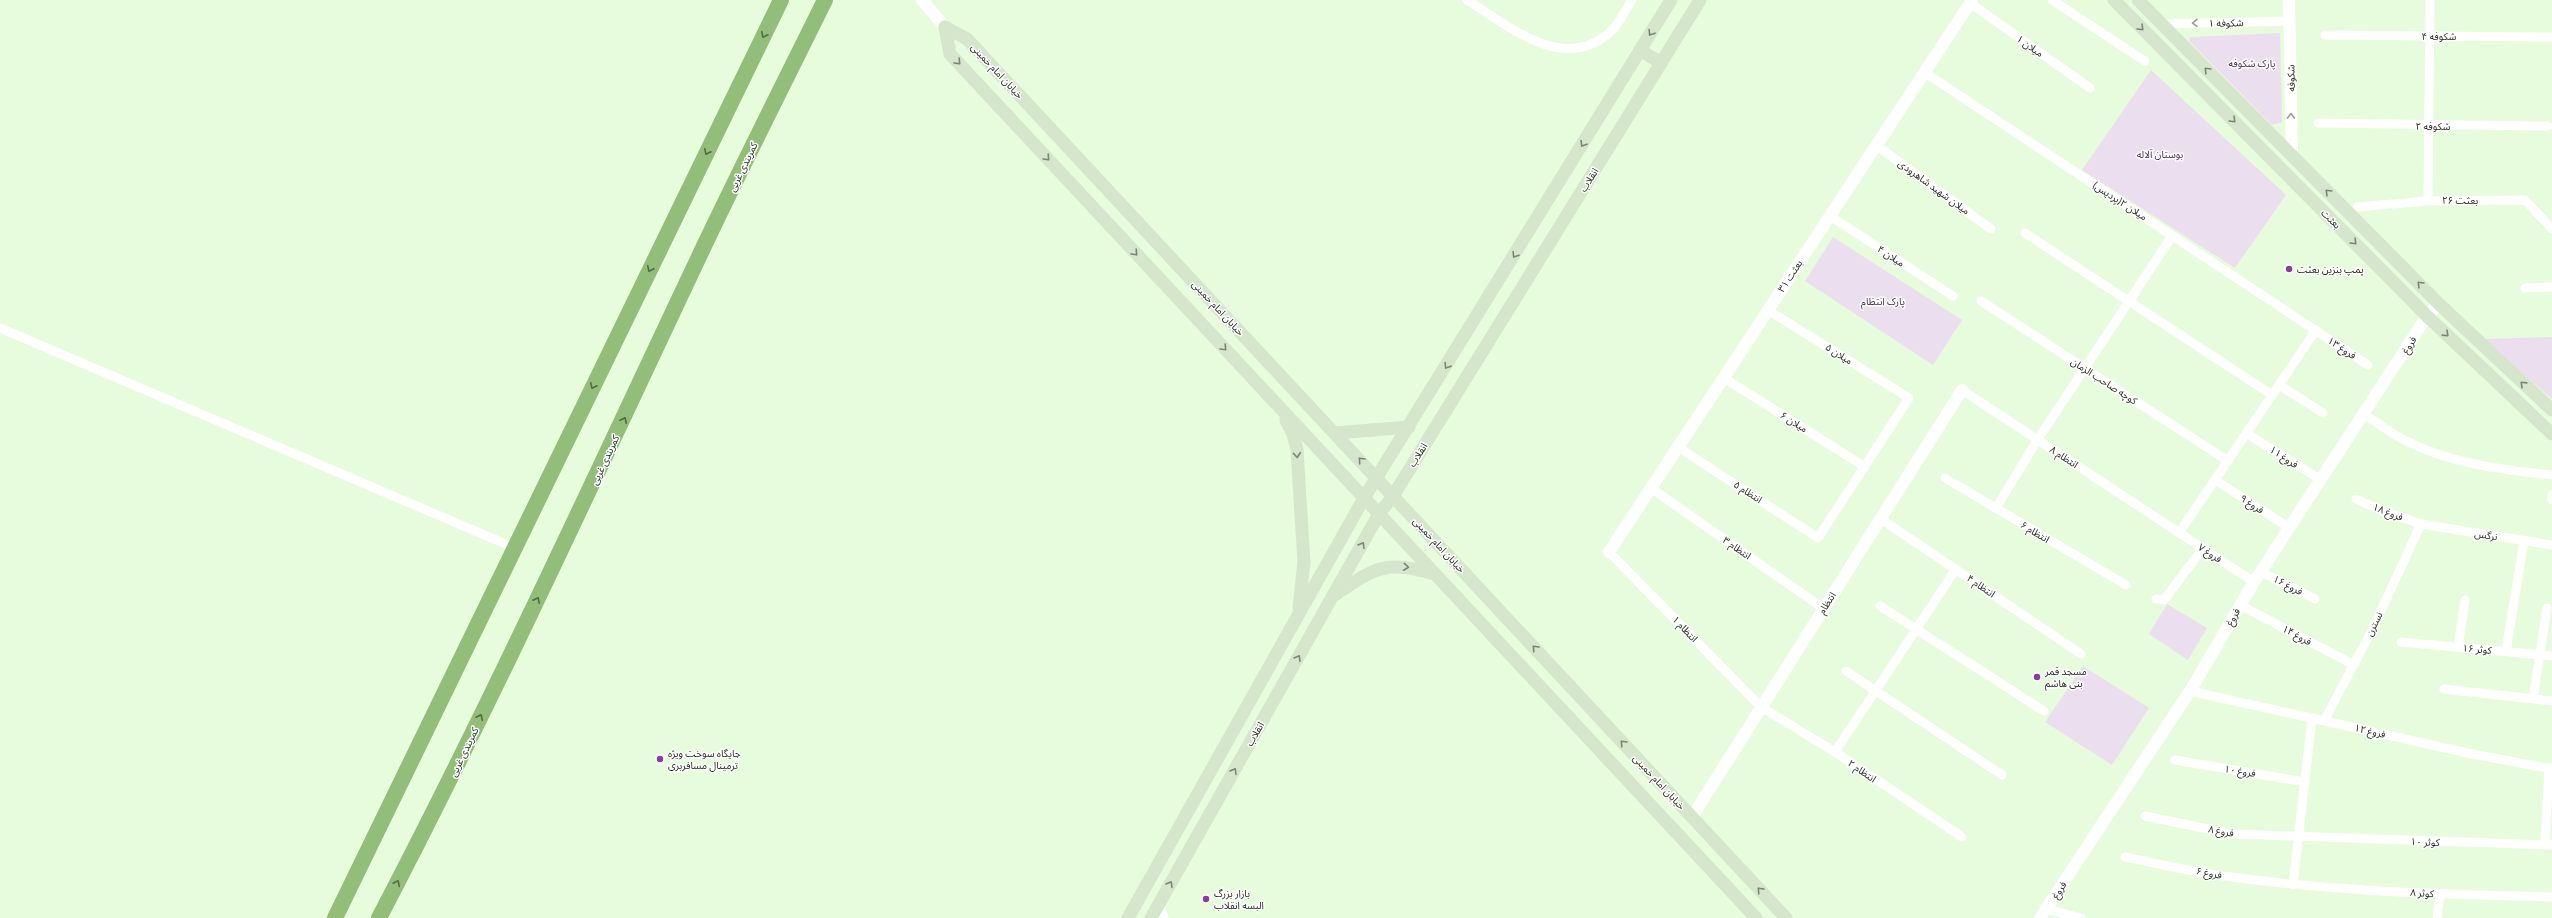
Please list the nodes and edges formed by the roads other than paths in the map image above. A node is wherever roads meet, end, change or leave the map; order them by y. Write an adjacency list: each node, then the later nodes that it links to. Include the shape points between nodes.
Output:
1 (781, 0): 87 (highway, one-way to 87)
2 (825, 0): 139 (highway, کمربندی غربی, one-way to 2, via 498,681 706,242)
3 (922, 0): 16 (street)
4 (1466, 0): 5 (street, via 1536,43 1568,50 1591,46 1611,32)
5 (1632, 0)
6 (1671, 0): 20 (main road, انقلاب, one-way to 20)
7 (1700, 0): 22 (main road, انقلاب)
8 (2052, 0): 21 (street)
9 (2114, 0): 44 (main road, بعثت, one-way to 44)
10 (2138, 0): 15 (main road, بعثت)
11 (2290, 0): 14 (street, شکوفه)
12 (2430, 0): 18 (street)
13 (1971, 2): 23 (street, بعثت ۳۱); 24 (street, میلان ۱)
14 (2290, 21): 15 (street, شکوفه ۱, one-way to 15); 29 (street, شکوفه, one-way to 14)
15 (2162, 24): 29 (main road, بعثت, one-way to 15)
16 (945, 27): 53 (main road, one-way to 53, via 950,54); 58 (main road, خیابان امام خمینی, via 967,39)
17 (2325, 35): 18 (street, شکوفه ۴)
18 (2430, 36): 19 (street, شکوفه ۴); 26 (street)
19 (2552, 37)
20 (1640, 50): 22 (main road); 57 (main road, انقلاب, one-way to 57)
21 (2145, 61)
22 (1661, 63): 64 (main road, انقلاب)
23 (1924, 72): 28 (street, بعثت ۳۱); 36 (street, میلان ۲(پردیس))
24 (2090, 88)
25 (2318, 123): 26 (street, شکوفه ۲)
26 (2428, 126): 27 (street, شکوفه ۲); 30 (street)
27 (2548, 126)
28 (1876, 145): 32 (street, بعثت ۳۱); 33 (street, میلان شهید شاهرودی)
29 (2292, 155): 42 (main road, بعثت, one-way to 29)
30 (2428, 201): 31 (street, بعثت ۲۶); 34 (street, بعثت ۲۶, via 2525,200)
31 (2357, 207)
32 (1830, 216): 39 (street, میلان ۴); 43 (street, بعثت ۳۱)
33 (1991, 229)
34 (2552, 229)
35 (2025, 234): 41 (street)
36 (2172, 236): 41 (street); 46 (street, میلان ۲(پردیس))
37 (2552, 287): 38 (street)
38 (2525, 288)
39 (1953, 296)
40 (1981, 301): 48 (street, کوچه صاحب الزمان)
41 (2129, 301): 48 (street); 52 (street)
42 (2439, 304): 44 (street, فروغ); 54 (main road, بعثت, one-way to 42)
43 (1768, 310): 49 (street, بعثت ۳۱); 66 (street, میلان ۵, via 1909,398)
44 (2427, 316): 56 (street, فروغ); 60 (main road, بعثت, one-way to 60)
45 (0, 328): 87 (street)
46 (2316, 330): 47 (street, فروغ ۱۳); 50 (street)
47 (2368, 365)
48 (2085, 368): 61 (street); 65 (street, کوچه صاحب الزمان)
49 (1724, 378): 63 (street, بعثت ۳۱); 66 (street, میلان ۶)
50 (2279, 384): 52 (street); 55 (street)
51 (1962, 390): 61 (street, انتظام ۸); 80 (street, انتظام)
52 (2272, 395): 59 (street)
53 (1278, 406): 75 (main road); 103 (main road, one-way to 103, via 1294,434 1297,450 1304,562)
54 (2552, 410)
55 (2324, 413)
56 (2364, 414): 67 (street, via 2401,439 2423,448 2496,470); 71 (street, فروغ)
57 (1409, 427): 58 (main road); 62 (main road, انقلاب)
58 (1335, 433): 68 (main road, خیابان امام خمینی, one-way to 58)
59 (2246, 433): 65 (street); 71 (street, فروغ ۱۱)
60 (2552, 434)
61 (2038, 439): 78 (street); 81 (street, انتظام ۸)
62 (1398, 446): 64 (main road); 68 (main road, انقلاب)
63 (1678, 447): 66 (street, انتظام ۵, via 1818,538); 72 (street, بعثت ۳۱)
64 (1416, 459): 74 (main road, انقلاب)
65 (2228, 461): 70 (street)
66 (1865, 467)
67 (2552, 475)
68 (1377, 478): 74 (main road, خیابان امام خمینی); 75 (main road, انقلاب)
69 (1945, 478): 78 (street, انتظام ۶)
70 (2215, 480): 83 (street, فروغ ۹); 84 (street)
71 (2321, 480): 83 (street, فروغ)
72 (1651, 488): 89 (street, بعثت ۳۱); 101 (street, انتظام ۳)
73 (2552, 495): 77 (street)
74 (1393, 496): 79 (main road, انقلاب); 128 (main road, خیابان امام خمینی, one-way to 74)
75 (1364, 498): 79 (main road); 103 (main road, انقلاب)
76 (2356, 499): 82 (street, فروغ ۱۸, via 2383,512)
77 (2552, 500)
78 (1996, 508): 94 (street, انتظام ۶)
79 (1379, 514): 92 (main road); 95 (main road, انقلاب, one-way to 79)
80 (1881, 519): 90 (street, انتظام ۴); 101 (street, انتظام)
81 (2166, 524): 84 (street, فروغ ۷)
82 (2421, 524): 85 (street, نرگس); 111 (street, نسترن)
83 (2290, 528): 91 (street, فروغ)
84 (2179, 533): 88 (street, فروغ ۷)
85 (2524, 541): 86 (street, نرگس); 107 (street)
86 (2552, 546)
87 (515, 548): 138 (highway)
88 (2203, 548): 93 (street, فروغ ۷); 96 (street, via 2164,600)
89 (1609, 552): 118 (street, انتظام ۱)
90 (1956, 569): 104 (street); 108 (street, انتظام ۴)
91 (2261, 572): 93 (street, فروغ); 97 (street, فروغ ۱۶)
92 (1435, 574): 95 (main road, one-way to 92, via 1366,574 1386,566 1408,566); 143 (main road)
93 (2254, 582): 99 (street, فروغ)
94 (2126, 585)
95 (1333, 596): 136 (main road, انقلاب, one-way to 95)
96 (2156, 598)
97 (2315, 599)
98 (2465, 600): 106 (street)
99 (2240, 605): 111 (street, فروغ ۱۴); 115 (street, فروغ)
100 (1880, 606): 104 (street)
101 (1824, 608): 118 (street, انتظام)
102 (2547, 608): 109 (street)
103 (1298, 615): 140 (main road, انقلاب)
104 (1916, 629): 114 (street); 119 (street)
105 (2401, 642): 106 (street, کوثر ۱۶)
106 (2458, 647): 107 (street, کوثر ۱۶)
107 (2506, 651): 109 (street, کوثر ۱۶)
108 (2081, 654)
109 (2541, 655): 110 (street, کوثر ۱۶); 116 (street)
110 (2552, 656)
111 (2354, 665): 121 (street, نسترن)
112 (1846, 671): 114 (street)
113 (2444, 689): 116 (street)
114 (1874, 691): 122 (street); 125 (street)
115 (2190, 691): 120 (street, فروغ ۱۲); 137 (street, فروغ)
116 (2533, 699): 117 (street)
117 (2552, 701)
118 (1761, 707): 122 (street, انتظام ۲); 128 (street, انتظام)
119 (2044, 711)
120 (2312, 718): 121 (street, فروغ ۱۲); 126 (street)
121 (2324, 721): 124 (street, فروغ ۱۲)
122 (1835, 752): 129 (street, انتظام ۲)
123 (2175, 760): 126 (street, فروغ ۱۰)
124 (2551, 769): 131 (street)
125 (2002, 775)
126 (2305, 782): 130 (street)
127 (2145, 816): 130 (street, فروغ ۸, via 2232,834)
128 (1692, 817): 144 (main road, خیابان امام خمینی, one-way to 128)
129 (1962, 837)
130 (2298, 838): 131 (street, کوثر ۱۰); 133 (street)
131 (2549, 845)
132 (2125, 857): 133 (street, فروغ ۶, via 2230,877)
133 (2293, 885): 134 (street, کوثر ۸)
134 (2440, 894): 135 (street, کوثر ۸); 146 (street)
135 (2552, 896)
136 (1159, 902): 141 (main road, انقلاب); 142 (street)
137 (2043, 914): 145 (street)
138 (335, 918)
139 (380, 918)
140 (1128, 918)
141 (1151, 918)
142 (1164, 918)
143 (1756, 918)
144 (1786, 918)
145 (2081, 918)
146 (2437, 918)

